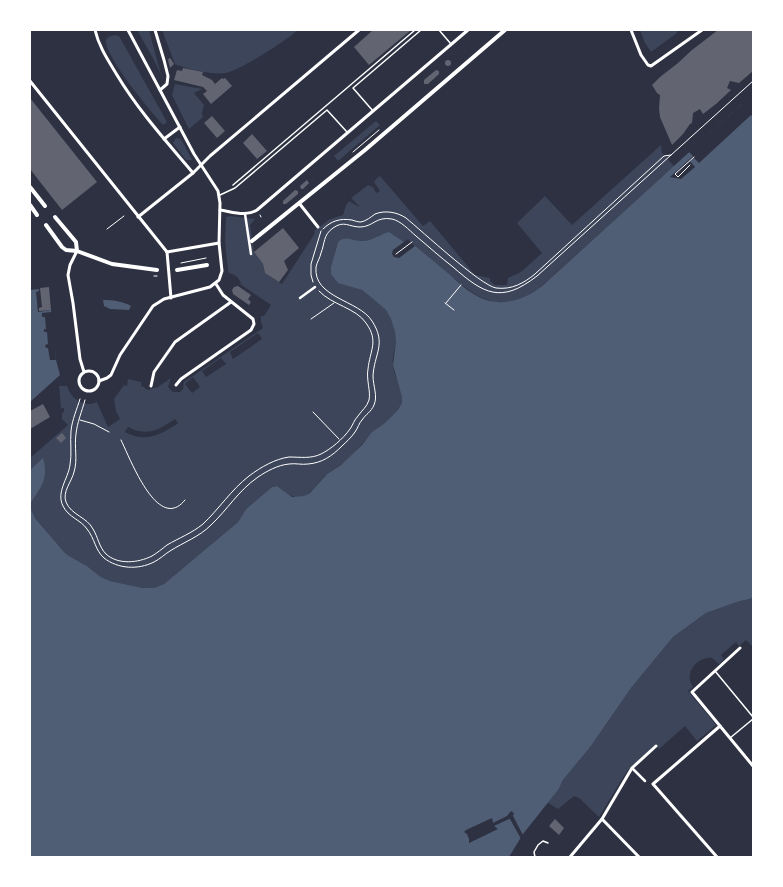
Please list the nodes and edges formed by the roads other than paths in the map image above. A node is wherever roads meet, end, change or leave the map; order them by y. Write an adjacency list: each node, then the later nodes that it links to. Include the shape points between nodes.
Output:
1 (95, 30): 18 (street, via 104,54 129,95)
2 (128, 30): 14 (street)
3 (155, 30): 14 (street, via 168,76 167,84)
4 (359, 30): 19 (street)
5 (415, 30): 21 (lane)
6 (421, 30): 15 (lane, via 353,88)
7 (439, 30): 12 (lane)
8 (468, 30): 12 (street)
9 (505, 30): 24 (street)
10 (631, 30): 11 (street, via 641,55 648,65 654,66)
11 (702, 30)
12 (452, 44): 15 (street)
13 (30, 81): 30 (street)
14 (160, 90): 16 (street)
15 (373, 111): 17 (street)
16 (180, 127): 18 (street); 19 (street)
17 (348, 133): 23 (lane, via 327,110 235,188); 28 (street, via 257,210)
18 (164, 139): 20 (street)
19 (200, 165): 20 (street); 23 (street)
20 (193, 173): 30 (street)
21 (233, 185)
22 (30, 187): 26 (street)
23 (220, 195): 27 (street)
24 (299, 204): 33 (street); 34 (street)
25 (30, 205): 29 (street)
26 (45, 206)
27 (220, 210): 28 (street); 35 (street)
28 (245, 214): 38 (street)
29 (38, 215)
30 (138, 216): 37 (street)
31 (55, 217): 36 (street, via 76,242)
32 (46, 225): 36 (street, via 62,247)
33 (318, 227)
34 (252, 241)
35 (219, 244): 37 (street); 42 (street, via 223,268)
36 (77, 251): 40 (street, via 112,264); 47 (street, via 68,275)
37 (167, 253): 44 (street)
38 (251, 254)
39 (207, 265): 41 (street)
40 (157, 270)
41 (177, 270)
42 (216, 284): 44 (street); 46 (street)
43 (315, 287): 45 (street)
44 (171, 298): 48 (street, via 152,306 120,355 113,372 108,378)
45 (300, 298)
46 (231, 302): 49 (street, via 253,319 251,330); 50 (street, via 175,342 154,372)
47 (84, 372): 48 (street, via 94,372); 48 (street, via 78,380 84,391 94,390)
48 (99, 381)
49 (176, 385)
50 (151, 386)
51 (740, 648): 52 (street)
52 (715, 671): 53 (lane); 54 (street, via 692,692)
53 (753, 718): 55 (lane)
54 (720, 726): 55 (street); 65 (street, via 653,784)
55 (730, 738): 57 (street)
56 (656, 746): 58 (street)
57 (753, 766)
58 (632, 768): 59 (street); 60 (street)
59 (645, 781)
60 (602, 819): 63 (street); 64 (street)
61 (548, 843): 62 (lane, via 538,845 534,852)
62 (535, 857)
63 (570, 857)
64 (639, 857)
65 (717, 857)

